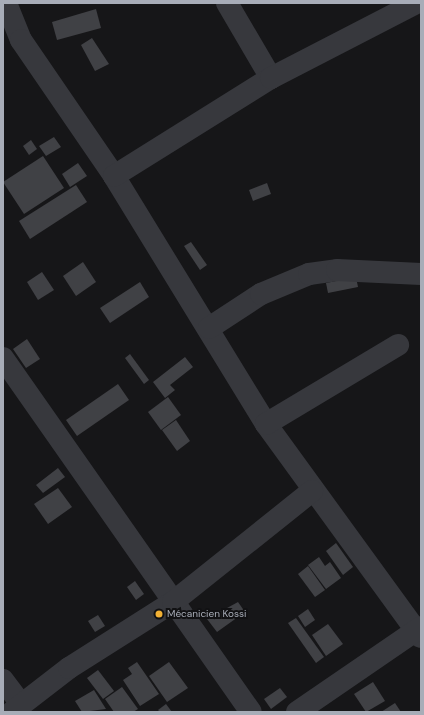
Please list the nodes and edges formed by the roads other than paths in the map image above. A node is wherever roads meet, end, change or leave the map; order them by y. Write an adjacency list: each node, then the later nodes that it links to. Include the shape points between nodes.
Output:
1 (6, 3): 5 (street, via 21,40)
2 (227, 3): 4 (street)
3 (416, 3): 4 (street)
4 (271, 78): 5 (street)
5 (114, 176): 7 (street)
6 (421, 274): 7 (street, via 337,270 309,274 261,294)
7 (209, 328): 10 (street)
8 (398, 345): 10 (street)
9 (3, 358): 12 (street)
10 (266, 424): 11 (street)
11 (312, 491): 12 (street); 13 (street)
12 (173, 602): 15 (street, via 75,664); 16 (street)
13 (419, 632): 17 (street)
14 (3, 680): 15 (street)
15 (17, 708)
16 (251, 712)
17 (297, 712)

